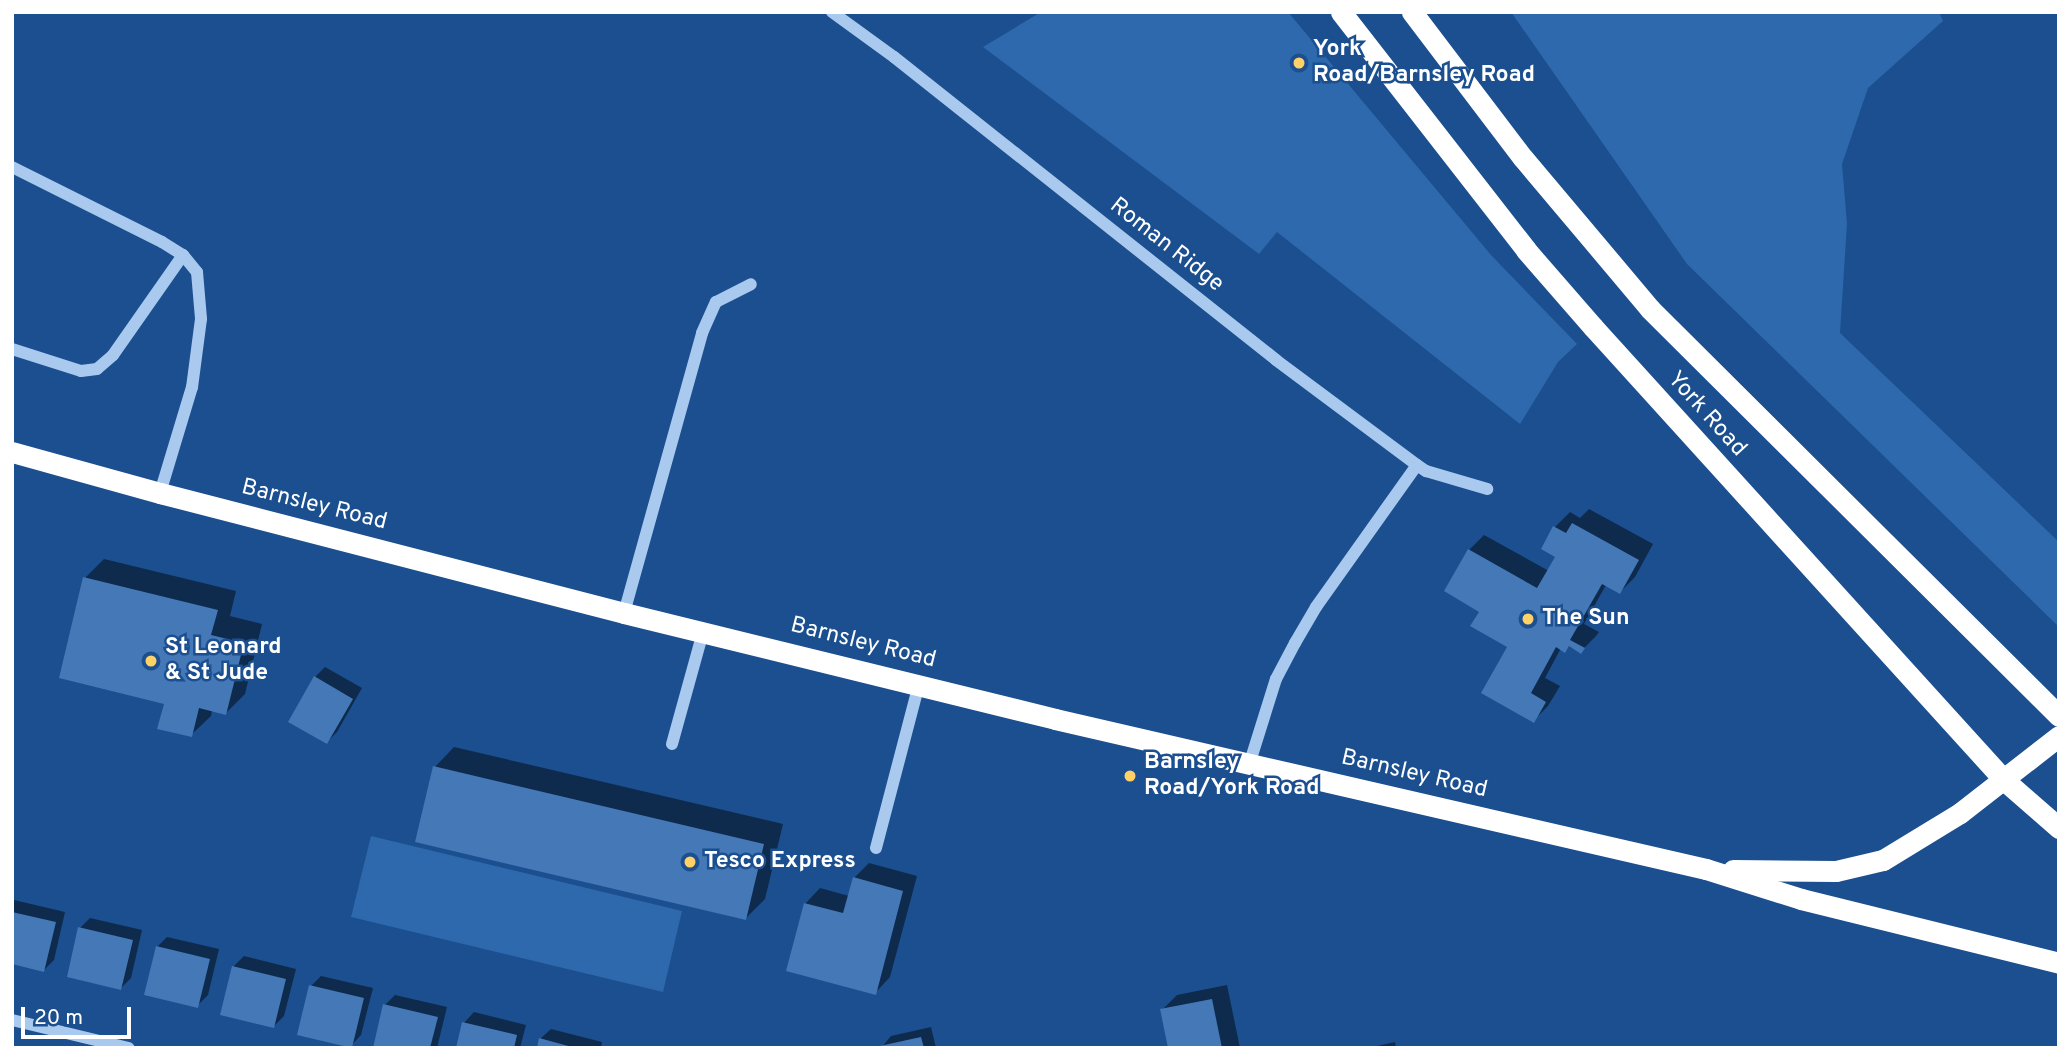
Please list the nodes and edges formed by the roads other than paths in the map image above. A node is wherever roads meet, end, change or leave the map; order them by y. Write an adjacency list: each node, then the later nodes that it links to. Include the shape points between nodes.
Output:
1 (832, 12): 9 (street, Roman Ridge)
2 (1340, 12): 19 (highway, York Road, via 1526,250 1707,457)
3 (1412, 12): 15 (highway, York Road, via 1523,158 1650,309)
4 (12, 167): 5 (street)
5 (183, 255): 7 (street, via 113,355 97,369 81,370); 11 (street, via 197,272 201,319 192,387)
6 (751, 284): 12 (street, via 716,302 702,333)
7 (12, 348)
8 (12, 452): 11 (highway, Barnsley Road)
9 (1417, 465): 10 (street, Roman Ridge); 18 (street, via 1295,643 1276,680)
10 (1487, 489)
11 (160, 493): 12 (highway, Barnsley Road)
12 (624, 613): 13 (highway, Barnsley Road)
13 (703, 632): 14 (highway, Barnsley Road); 17 (street)
14 (919, 684): 18 (highway, Barnsley Road); 21 (street)
15 (2059, 716)
16 (2059, 737): 19 (highway)
17 (672, 744)
18 (1249, 765): 22 (highway, Barnsley Road)
19 (2004, 780): 20 (highway, York Road); 22 (highway, via 1883,860 1836,871)
20 (2059, 828)
21 (876, 848)
22 (1706, 869): 23 (highway, via 1801,899)
23 (2059, 963)
24 (12, 1020): 25 (street)
25 (129, 1048)

